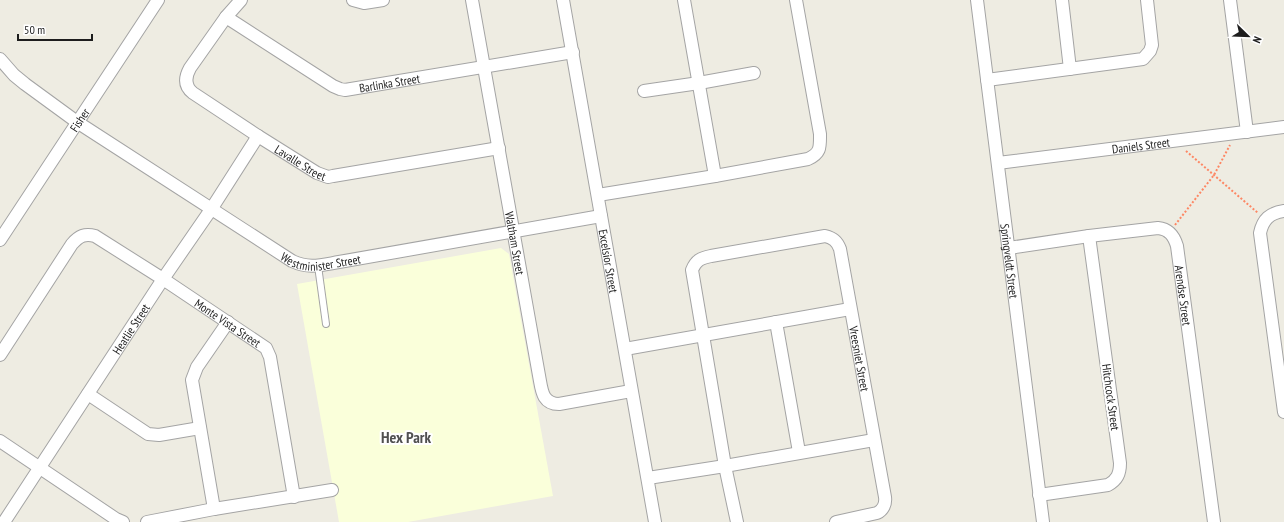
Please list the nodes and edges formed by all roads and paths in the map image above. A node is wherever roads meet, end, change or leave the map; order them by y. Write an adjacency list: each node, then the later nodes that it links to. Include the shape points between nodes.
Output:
1 (158, 0): 22 (street, Fisher)
2 (241, 0): 13 (street)
3 (354, 0): 4 (street, via 364,3)
4 (383, 0)
5 (472, 0): 16 (street, Waltham Street)
6 (563, 0): 14 (street, Excelsior Street)
7 (684, 0): 20 (street)
8 (796, 0): 30 (street, via 820,134 819,151 808,159)
9 (977, 0): 19 (street, Springveldt Street)
10 (1062, 0): 17 (street)
11 (1147, 0): 17 (street, via 1152,45 1143,59)
12 (1230, 0): 24 (street)
13 (226, 17): 16 (street, Barlinka Street, via 340,90); 25 (street, Lavalle Street, via 190,68 187,86 189,90)
14 (573, 52): 16 (street, Barlinka Street); 31 (street, Excelsior Street)
15 (0, 59): 22 (street, Westminister Street, via 25,84)
16 (485, 66): 27 (street, Waltham Street)
17 (1070, 69): 19 (street)
18 (754, 73): 20 (street)
19 (988, 80): 28 (street, Springveldt Street)
20 (698, 84): 21 (street); 30 (street)
21 (644, 91)
22 (77, 122): 32 (street, Westminister Street); 39 (street, Fisher)
23 (1284, 127): 24 (street, Daniels Street)
24 (1242, 133): 26 (street, Daniels Street); 29 (path)
25 (258, 136): 27 (street, Lavalle Street, via 316,173 328,177); 32 (street, Heatlie Street)
26 (1175, 141): 28 (street, Daniels Street); 29 (path)
27 (499, 148): 36 (street, Waltham Street)
28 (998, 163): 40 (street, Springveldt Street)
29 (1214, 175): 35 (path); 37 (path)
30 (715, 176): 31 (street)
31 (598, 195): 34 (street, Excelsior Street)
32 (212, 208): 41 (street, Westminister Street, via 292,261 304,266); 42 (street, Heatlie Street)
33 (1284, 211): 35 (street)
34 (601, 216): 36 (street, Westminister Street); 48 (street, Excelsior Street)
35 (1265, 219): 52 (street, via 1260,240)
36 (514, 231): 41 (street, Westminister Street); 50 (street, Waltham Street, via 544,398 550,403 559,404)
37 (1170, 232): 38 (street, via 1158,228); 71 (street, Arendse Street, via 1177,246)
38 (1089, 236): 40 (street); 61 (street, Hitchcock Street, via 1120,470 1116,479 1108,485)
39 (0, 240)
40 (1009, 248): 61 (street, Springveldt Street)
41 (318, 266): 46 (lane)
42 (163, 279): 44 (street, Monte Vista Street); 49 (street, Monte Vista Street, via 102,240 86,234 76,240); 51 (street, Heatlie Street)
43 (850, 309): 45 (street); 47 (street, Vreesniet Street, via 838,245 828,237 820,237 703,258 695,262 692,270); 54 (street, Vreesniet Street)
44 (228, 322): 53 (street, via 193,376); 62 (street, Monte Vista Street, via 262,344 270,354)
45 (776, 322): 47 (street); 56 (street)
46 (326, 324)
47 (703, 335): 48 (street); 57 (street)
48 (625, 349): 50 (street, Excelsior Street)
49 (0, 355)
50 (632, 391): 59 (street, Excelsior Street)
51 (88, 394): 53 (street, via 148,434 159,435); 58 (street, Heatlie Street)
52 (1284, 412)
53 (200, 428): 63 (street)
54 (874, 440): 56 (street); 69 (street, Vreesniet Street, via 886,501 877,513)
55 (0, 441): 58 (street)
56 (799, 452): 57 (street)
57 (725, 466): 59 (street); 68 (street)
58 (39, 467): 64 (street, Heatlie Street); 65 (street)
59 (648, 478): 67 (street, Excelsior Street)
60 (332, 490): 62 (street)
61 (1039, 495): 70 (street, Springveldt Street)
62 (294, 497): 63 (street)
63 (214, 509): 66 (street)
64 (4, 522)
65 (123, 522)
66 (147, 522)
67 (655, 522)
68 (738, 522)
69 (836, 522)
70 (1043, 522)
71 (1214, 522)

